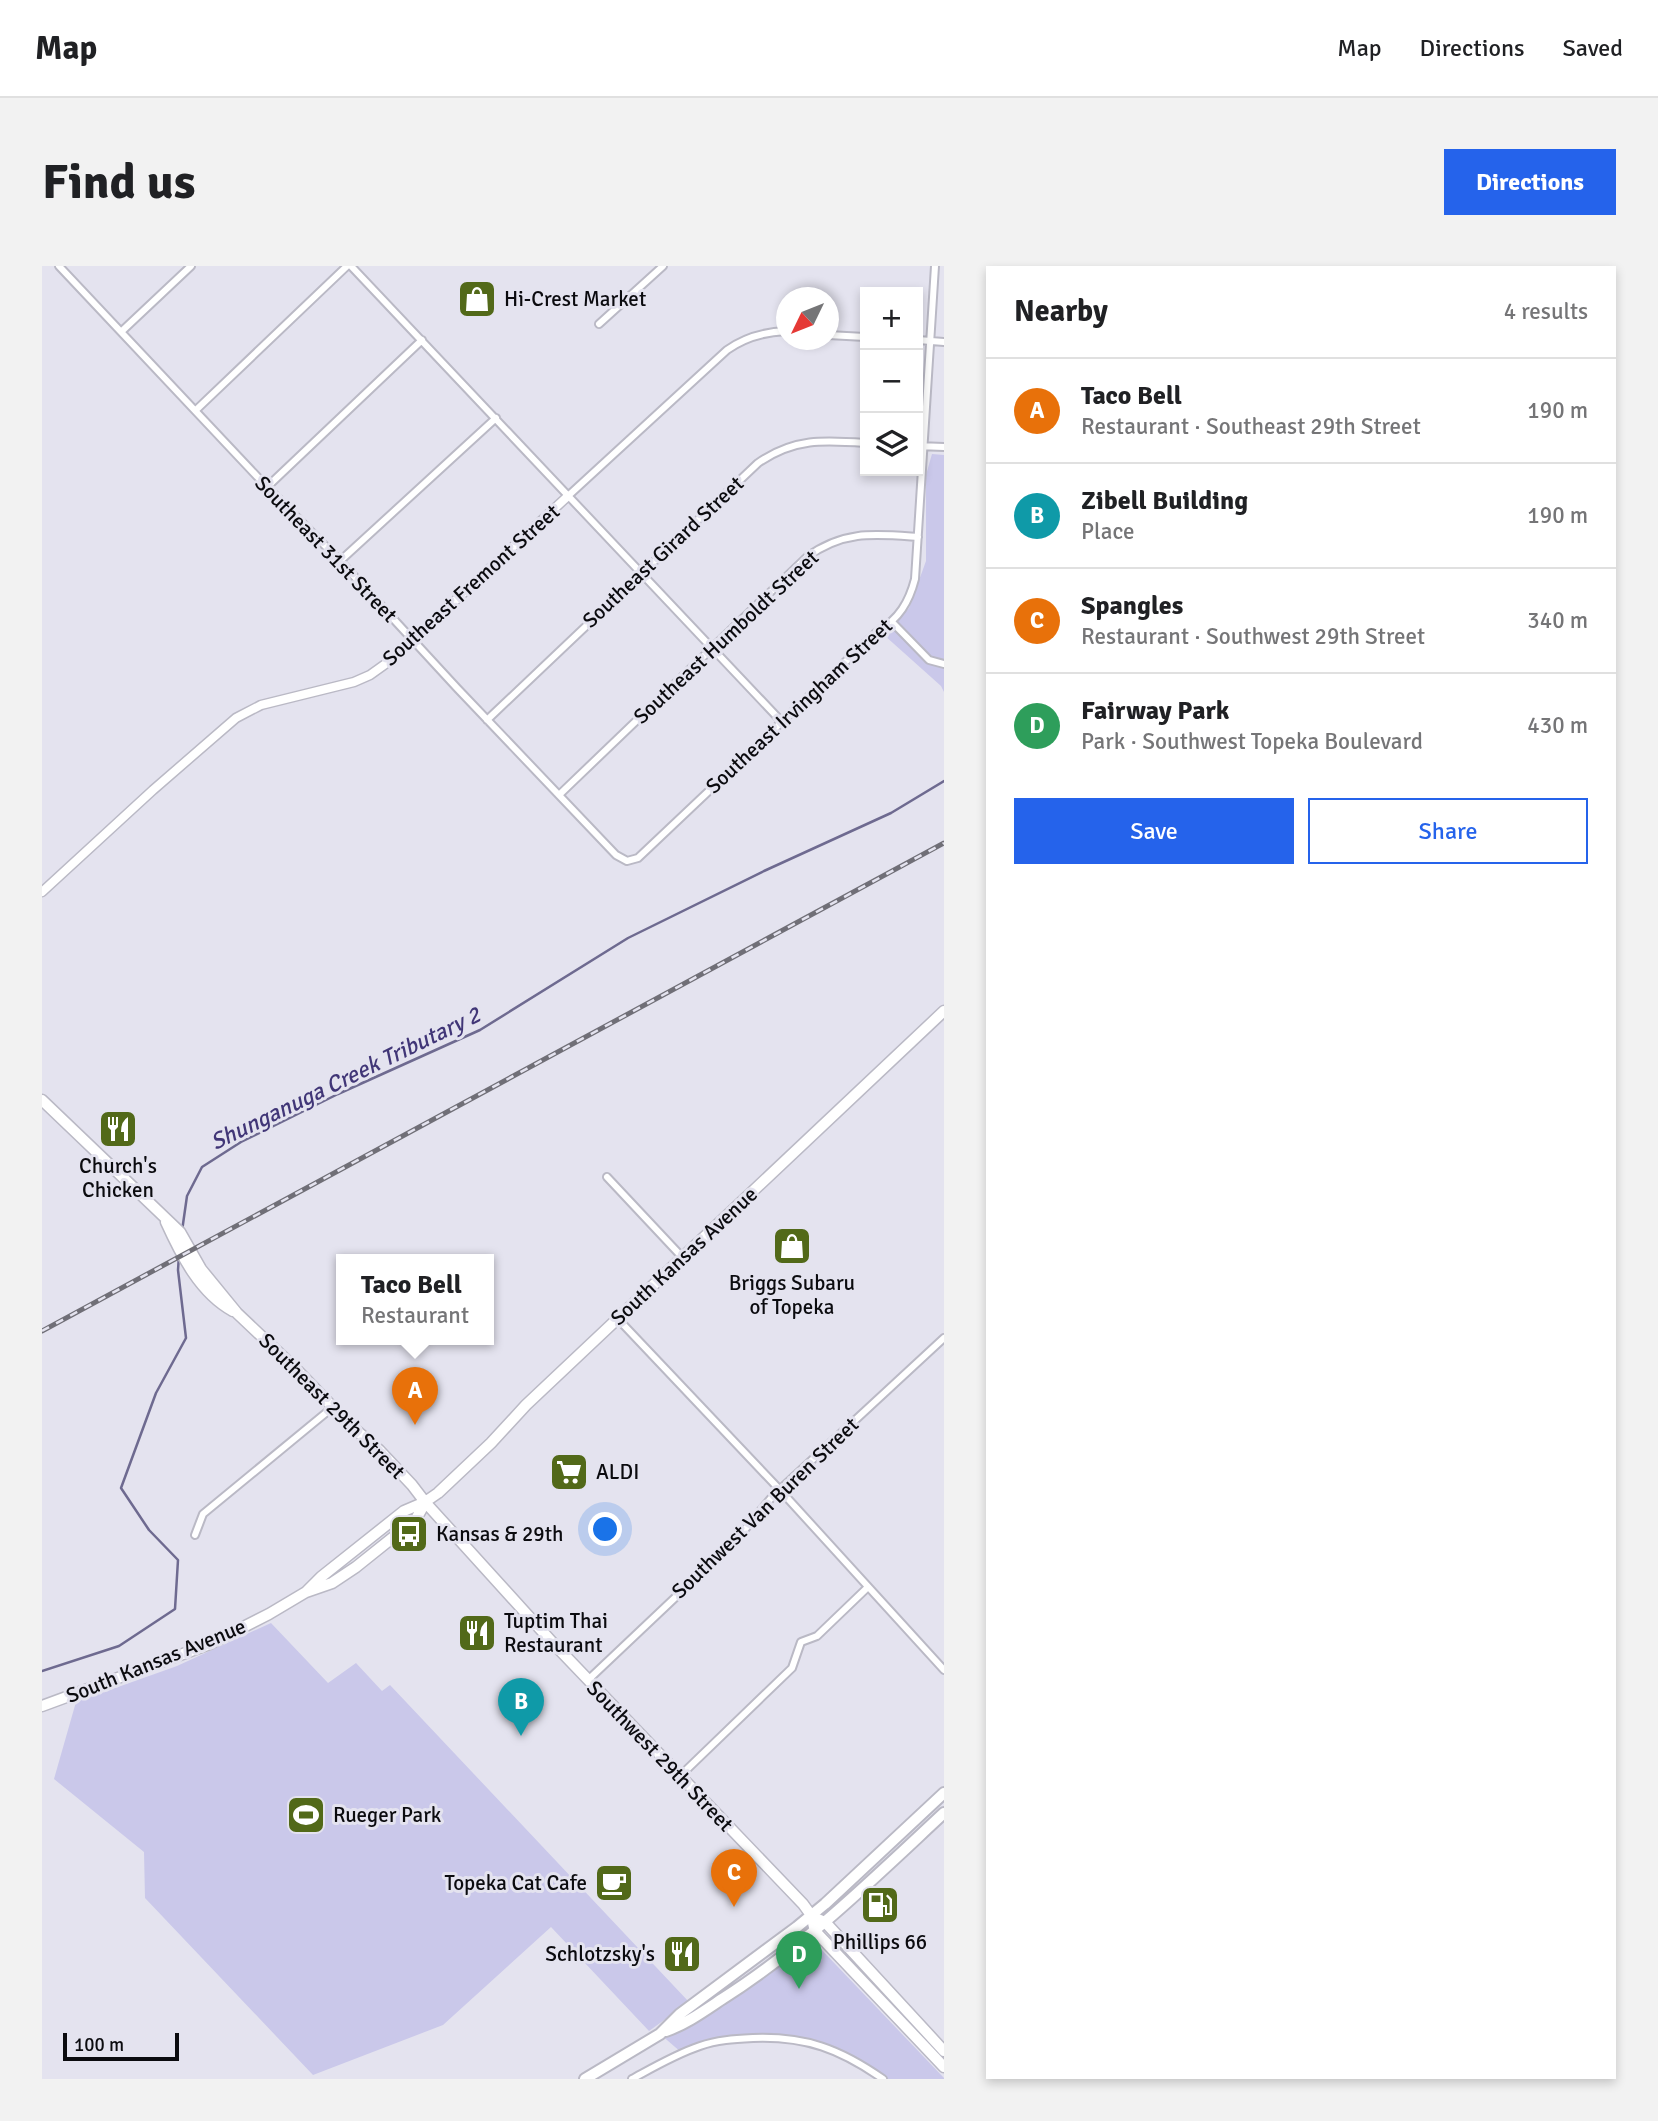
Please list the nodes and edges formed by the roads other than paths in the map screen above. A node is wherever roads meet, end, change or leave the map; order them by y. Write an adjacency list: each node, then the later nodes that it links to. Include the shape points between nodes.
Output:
1 (59, 266): 7 (street, Southeast 31st Street)
2 (191, 266): 7 (street)
3 (349, 266): 12 (street); 15 (street)
4 (663, 266): 6 (street)
5 (935, 266): 13 (street, Southeast Irvingham Street)
6 (599, 324)
7 (121, 331): 15 (street, Southeast 31st Street)
8 (776, 332): 23 (street, Southeast Fremont Street, via 746,338 727,350)
9 (839, 336): 10 (street)
10 (860, 337)
11 (923, 340): 13 (street)
12 (422, 341): 16 (street); 22 (street)
13 (930, 341): 14 (street); 17 (street, Southeast Irvingham Street)
14 (944, 342)
15 (196, 410): 22 (street, Southeast 31st Street)
16 (496, 418): 23 (street); 25 (street)
17 (923, 423)
18 (860, 443): 26 (street, Southeast Girard Street, via 812,441 772,454)
19 (923, 446): 20 (street)
20 (944, 447)
21 (920, 476): 24 (street, Southeast Irvingham Street)
22 (267, 487): 25 (street, Southeast 31st Street)
23 (568, 496): 26 (street); 28 (street, Southeast Fremont Street)
24 (918, 537): 27 (street, Southeast Irvingham Street, via 912,591); 29 (street, Southeast Humboldt Street, via 856,535 828,544 807,557)
25 (341, 561): 28 (street, Southeast 31st Street)
26 (642, 572): 29 (street); 31 (street, Southeast Girard Street)
27 (892, 622): 30 (street, via 929,660); 32 (street, Southeast Irvingham Street)
28 (414, 641): 31 (street, Southeast 31st Street); 35 (street, Southeast Fremont Street, via 354,682 261,705 236,718)
29 (713, 648): 32 (street); 33 (street, Southeast Humboldt Street)
30 (944, 664)
31 (487, 720): 33 (street, Southeast 31st Street)
32 (781, 721): 34 (street, Southeast Irvingham Street, via 638,858)
33 (559, 795): 34 (street, Southeast 31st Street)
34 (623, 860)
35 (42, 892)
36 (944, 1011): 39 (main road, South Kansas Avenue)
37 (42, 1100): 42 (main road, Southeast 29th Street, via 180,1232 201,1269 237,1313)
38 (607, 1177): 39 (street)
39 (683, 1258): 40 (main road, South Kansas Avenue)
40 (618, 1319): 43 (street); 44 (main road, South Kansas Avenue)
41 (944, 1338): 43 (street, Southwest Van Buren Street)
42 (333, 1407): 44 (main road, Southeast 29th Street); 45 (street, via 203,1514)
43 (780, 1490): 46 (street); 48 (street, Southwest Van Buren Street, via 736,1540)
44 (425, 1502): 48 (main road, Southwest 29th Street); 49 (main road, South Kansas Avenue, via 404,1511 306,1592 269,1614 210,1644)
45 (195, 1535)
46 (868, 1587): 47 (street); 50 (street, via 817,1636 801,1642 792,1668)
47 (944, 1670)
48 (588, 1680): 50 (main road, Southwest 29th Street)
49 (42, 1706)
50 (680, 1776): 53 (main road, Southwest 29th Street)
51 (944, 1793): 53 (main road)
52 (944, 1813): 54 (main road)
53 (811, 1915): 54 (main road, Southwest 29th Street); 55 (main road, Southwest 29th Street); 56 (main road)
54 (825, 1922): 55 (main road); 57 (main road, Southwest 29th Street)
55 (815, 1931): 56 (main road, via 746,1984); 58 (main road, Southwest 29th Street)
56 (660, 2034): 59 (main road)
57 (944, 2051)
58 (944, 2067)
59 (585, 2079)
60 (632, 2079): 61 (street, via 707,2043 776,2037 829,2049)
61 (883, 2079)

